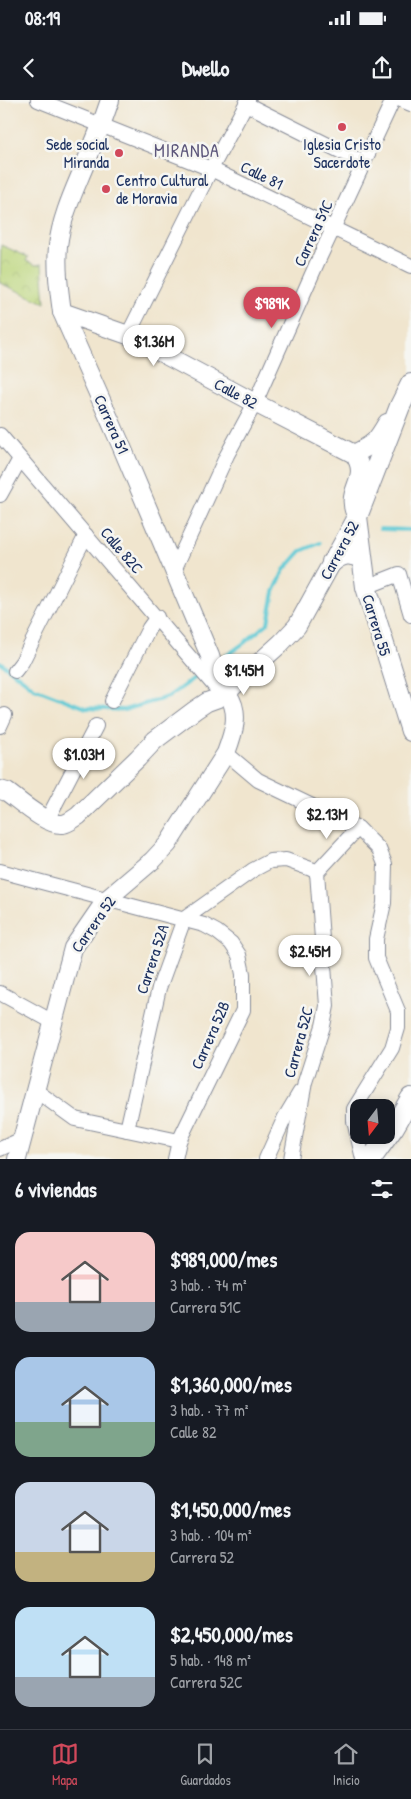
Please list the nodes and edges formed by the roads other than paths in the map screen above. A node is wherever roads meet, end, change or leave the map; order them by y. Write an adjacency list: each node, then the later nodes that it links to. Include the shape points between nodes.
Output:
1 (38, 100): 7 (street, Calle 81)
2 (110, 100): 7 (street, Carrera 51)
3 (393, 100): 8 (street, Carrera 51C)
4 (401, 100): 6 (street)
5 (247, 102): 8 (street); 9 (street)
6 (411, 104)
7 (101, 126): 9 (street, Calle 81); 12 (street, Carrera 51, via 74,190 60,237 58,275)
8 (364, 163): 10 (street, Carrera 51C)
9 (210, 169): 10 (street, Calle 81); 13 (street)
10 (333, 230): 11 (street, Calle 81); 15 (street, Carrera 51C)
11 (411, 266)
12 (62, 312): 13 (street, Calle 82); 25 (street, Carrera 51)
13 (128, 335): 15 (street, Calle 82)
14 (411, 384): 16 (main road, Carrera 52)
15 (255, 403): 18 (street, Calle 82); 25 (street, Carrera 51C)
16 (405, 412): 18 (street, via 392,416 377,440); 21 (main road, Carrera 52)
17 (0, 435): 19 (street, Calle 82C)
18 (354, 454): 21 (street, via 361,466 352,505)
19 (20, 459): 20 (street); 22 (street, Calle 82C)
20 (0, 495)
21 (357, 516): 23 (main road, Carrera 55); 24 (street, Carrera 52)
22 (86, 535): 28 (street, Calle 82C); 29 (street)
23 (362, 559): 24 (main road, via 350,554 337,557); 26 (main road, Carrera 55)
24 (332, 562): 30 (street, Carrera 52, via 297,626)
25 (174, 570): 30 (street, Carrera 51)
26 (366, 587): 27 (street, via 399,574); 33 (main road, Carrera 55)
27 (411, 615)
28 (156, 618): 30 (street, Calle 82C); 31 (street)
29 (19, 666)
30 (222, 692): 34 (street, Carrera 52, via 234,703 236,711); 36 (street, via 155,740 78,816 61,824)
31 (112, 701)
32 (96, 726): 36 (street)
33 (411, 731)
34 (226, 753): 37 (street, via 258,780); 40 (street, Carrera 52, via 168,844)
35 (0, 790): 36 (street)
36 (47, 820)
37 (358, 828): 39 (street); 55 (street, via 379,849 385,864 384,902 376,939 376,958 398,1012 398,1028 392,1048 354,1109)
38 (0, 871): 40 (street, Carrera 52B)
39 (317, 872): 41 (street, Carrera 52A, via 286,860 270,861); 44 (street, Carrera 52C, via 327,1006)
40 (106, 900): 41 (street, Carrera 52B); 43 (street, Carrera 52, via 73,948)
41 (184, 919): 47 (street, Carrera 52A, via 159,988); 49 (street, Carrera 52B, via 217,932 231,943 238,955 244,991 243,1010)
42 (0, 993): 43 (street)
43 (53, 1022): 45 (street, Carrera 52)
44 (305, 1082): 53 (street, via 284,1117); 54 (street, Carrera 52C)
45 (35, 1090): 47 (street, via 75,1119); 48 (street, Carrera 52)
46 (411, 1098): 56 (main road)
47 (127, 1130): 49 (street)
48 (22, 1139): 50 (street); 51 (street, Carrera 52)
49 (179, 1141): 52 (street, Carrera 52B)
50 (0, 1149)
51 (17, 1159)
52 (175, 1159)
53 (266, 1159)
54 (291, 1159)
55 (363, 1159)
56 (371, 1159)

